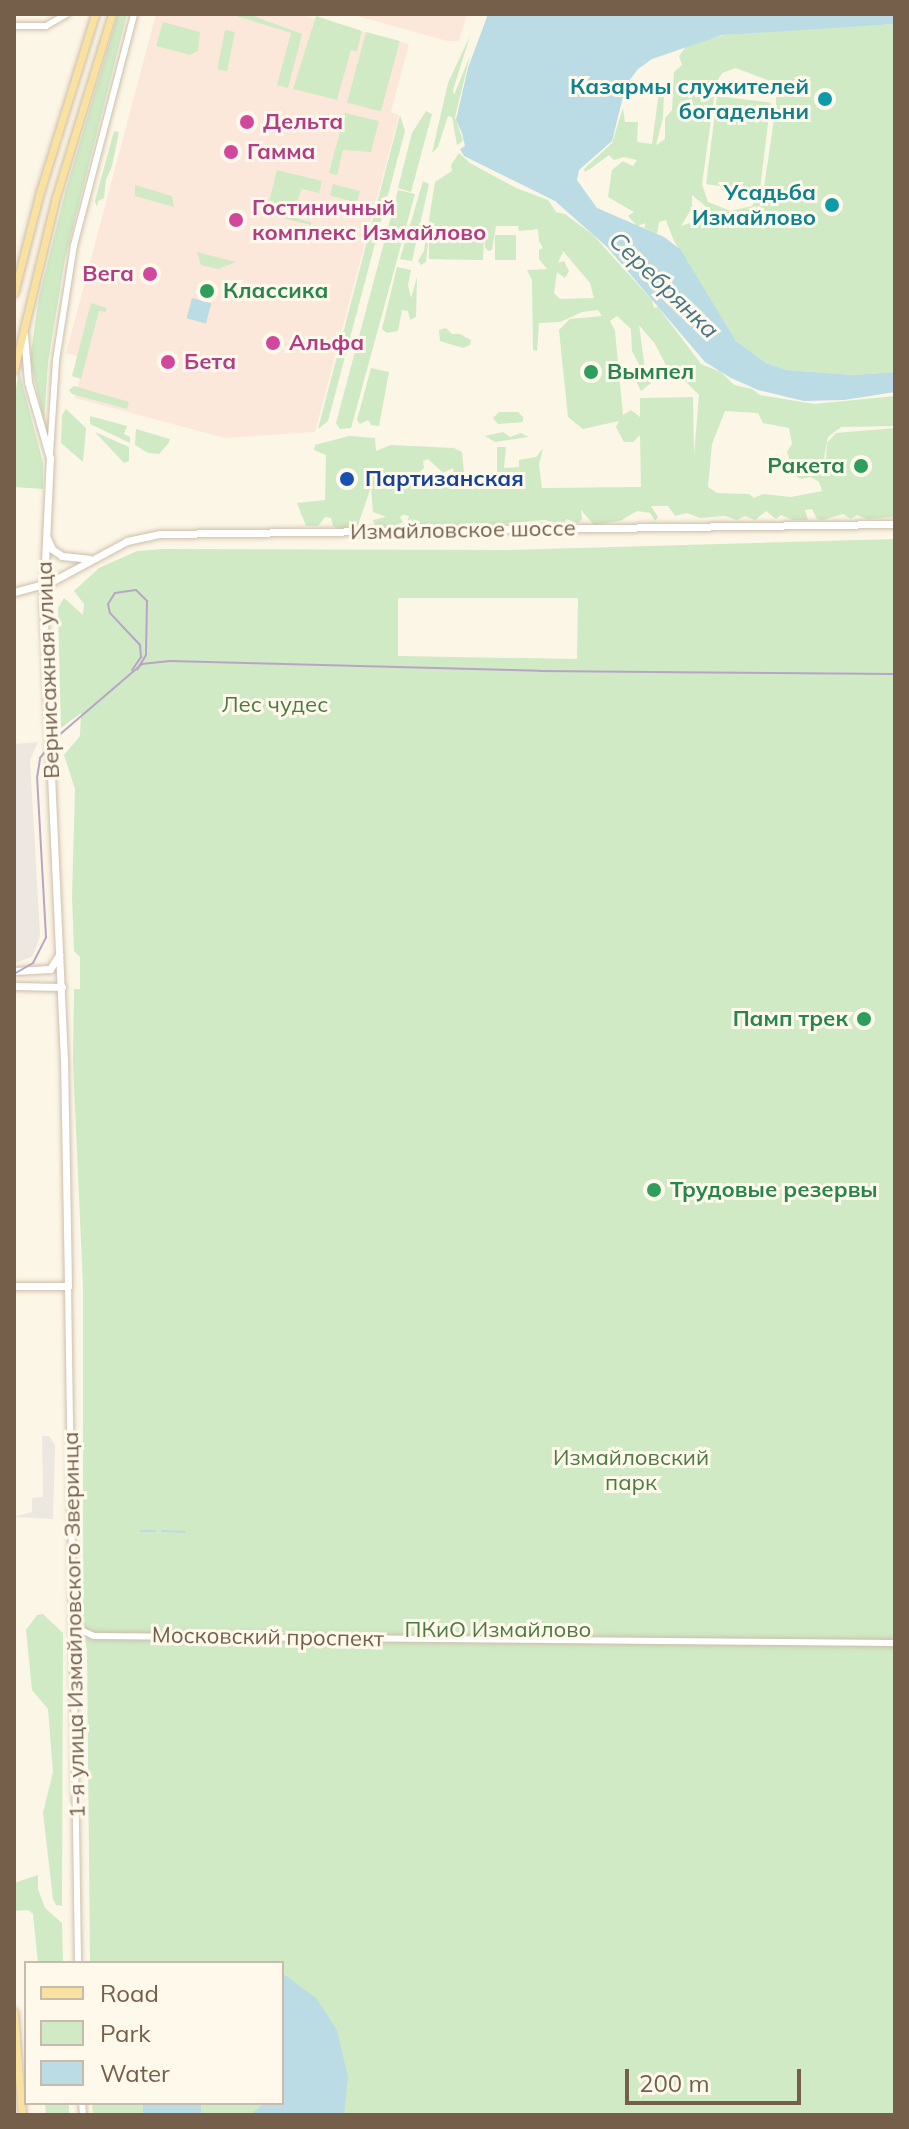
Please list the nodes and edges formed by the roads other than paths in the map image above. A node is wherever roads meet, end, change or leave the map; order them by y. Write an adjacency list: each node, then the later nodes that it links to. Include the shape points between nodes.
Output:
1 (67, 14): 5 (street, via 46,26)
2 (95, 14): 6 (main road)
3 (112, 14): 7 (main road, via 60,183)
4 (134, 14): 9 (street, Вернисажная улица, via 74,245 56,360)
5 (14, 26)
6 (14, 293)
7 (25, 322): 8 (main road); 9 (main road, via 28,382)
8 (14, 370)
9 (50, 458): 11 (main road, Вернисажная улица)
10 (895, 524): 12 (main road, Измайловское шоссе, via 174,533 127,541)
11 (46, 536): 12 (main road, via 62,556); 13 (main road, Вернисажная улица)
12 (91, 560): 13 (main road, Измайловское шоссе)
13 (43, 586): 14 (main road, Измайловское шоссе); 15 (main road, Вернисажная улица)
14 (14, 592)
15 (60, 953): 16 (main road, via 50,969); 18 (main road, Вернисажная улица)
16 (14, 971)
17 (14, 986): 18 (main road)
18 (62, 987): 20 (main road, Вернисажная улица)
19 (14, 1286): 20 (main road)
20 (68, 1286): 21 (street, 1-я улица Измайловского Зверинца)
21 (74, 1627): 22 (street, Московский проспект, via 94,1636); 23 (street, 1-я улица Измайловского Зверинца)
22 (895, 1643)
23 (78, 1961)
24 (14, 2012): 25 (main road)
25 (22, 2115)

